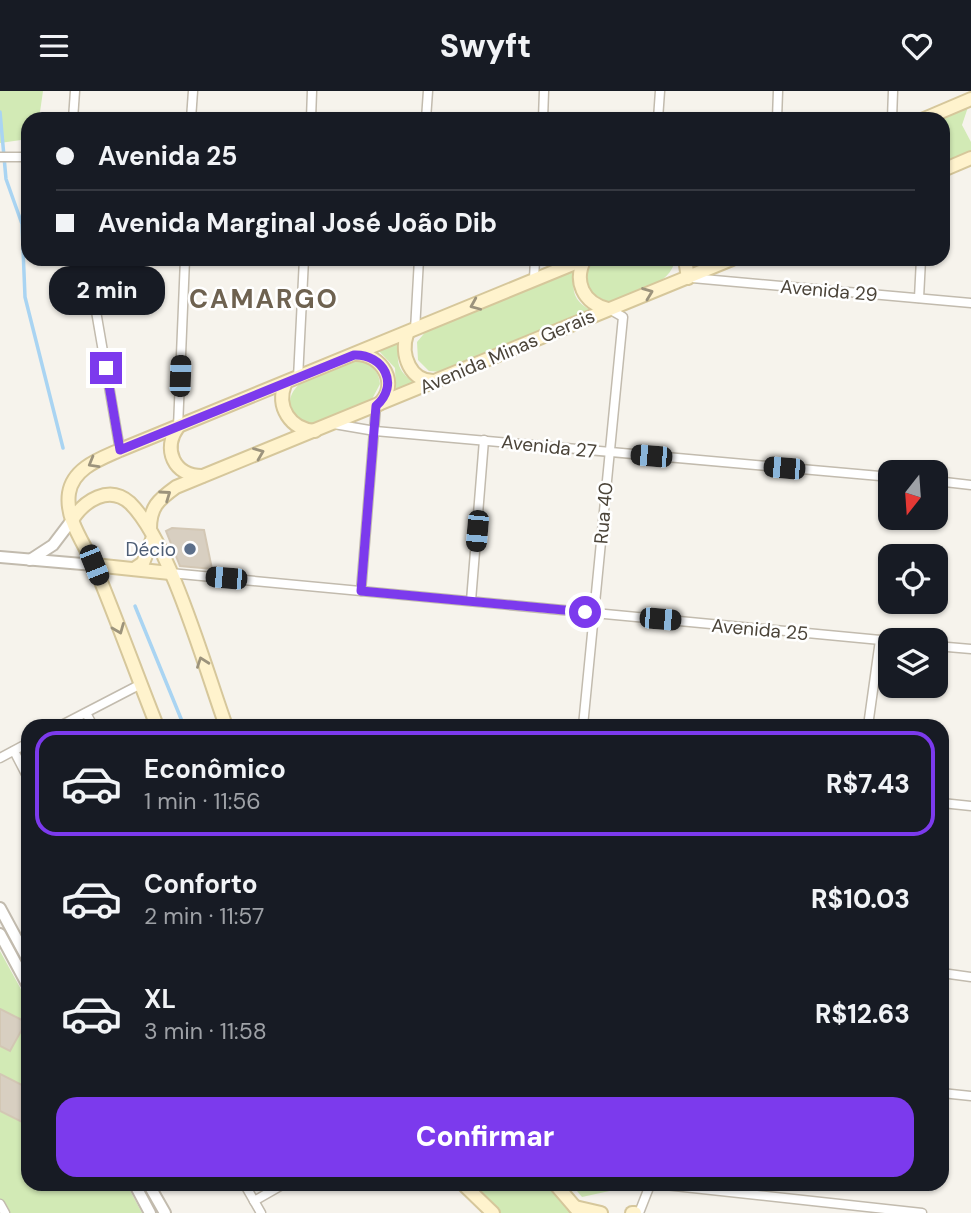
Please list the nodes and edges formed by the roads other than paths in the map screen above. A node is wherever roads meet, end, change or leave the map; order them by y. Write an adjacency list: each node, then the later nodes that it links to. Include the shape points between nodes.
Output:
1 (75, 91): 10 (street)
2 (193, 91): 11 (street)
3 (312, 91): 12 (street)
4 (428, 91): 13 (street)
5 (544, 91): 14 (street)
6 (660, 91): 15 (street)
7 (778, 91): 16 (street)
8 (893, 91): 17 (street)
9 (971, 99): 18 (main road)
10 (74, 112)
11 (192, 112)
12 (311, 112)
13 (426, 112)
14 (543, 112)
15 (659, 112)
16 (777, 112)
17 (892, 112)
18 (940, 112)
19 (21, 156): 20 (street)
20 (0, 157)
21 (971, 158): 22 (main road)
22 (950, 167)
23 (88, 266): 49 (street)
24 (185, 266): 45 (street)
25 (304, 266): 40 (street)
26 (418, 266): 38 (street)
27 (535, 266): 34 (street)
28 (567, 266): 34 (main road)
29 (582, 266): 37 (main road, via 582,291 592,303)
30 (686, 266): 33 (main road)
31 (716, 266): 33 (main road, Avenida Minas Gerais)
32 (920, 266): 35 (street)
33 (688, 278): 35 (street, Avenida 29); 37 (main road, Avenida Minas Gerais, one-way to 33)
34 (534, 279): 38 (main road, one-way to 38)
35 (919, 298): 36 (street, Avenida 29)
36 (971, 303)
37 (608, 309): 41 (main road, Avenida Minas Gerais); 50 (street, Rua 40, via 623,317)
38 (411, 332): 39 (main road); 41 (main road, via 404,350 409,367 422,378)
39 (354, 355): 40 (main road); 43 (main road, via 370,356 387,372 387,396)
40 (298, 378): 42 (main road)
41 (438, 381): 43 (main road, Avenida Minas Gerais)
42 (285, 384): 45 (main road); 46 (main road, via 282,400 287,416 300,427)
43 (376, 406): 44 (main road, Avenida Minas Gerais); 47 (street)
44 (334, 424): 46 (main road, Avenida Minas Gerais); 47 (street, Avenida 27)
45 (178, 427): 49 (main road); 51 (main road, via 170,443 173,460 185,473)
46 (316, 431): 51 (main road, Avenida Minas Gerais, one-way to 46)
47 (375, 431): 48 (street, Avenida 27); 62 (street)
48 (484, 440): 50 (street, Avenida 27); 63 (street)
49 (120, 450): 55 (main road, one-way to 55, via 87,465 76,476 69,491)
50 (609, 452): 52 (street, Avenida 27); 64 (street, Rua 40)
51 (203, 476): 56 (main road, Avenida Minas Gerais, one-way to 51, via 150,515 156,501)
52 (878, 476)
53 (948, 482): 54 (street)
54 (971, 485)
55 (72, 520): 56 (main road, via 95,497 114,496 130,503); 58 (street, via 52,545); 59 (main road)
56 (152, 533): 60 (main road, via 143,562); 61 (main road)
57 (0, 557): 58 (street)
58 (30, 560): 59 (street)
59 (94, 565): 60 (main road); 69 (main road, one-way to 69)
60 (134, 569): 61 (main road)
61 (170, 573): 62 (street, Avenida 25); 74 (main road, one-way to 61)
62 (361, 591): 63 (street, Avenida 25)
63 (471, 601): 64 (street, Avenida 25)
64 (594, 613): 65 (street, Avenida 25); 75 (street, Rua 40)
65 (878, 640)
66 (948, 647): 67 (street)
67 (971, 649)
68 (878, 656): 76 (street)
69 (141, 684): 70 (street); 73 (main road)
70 (86, 713): 71 (street); 72 (street)
71 (74, 719)
72 (89, 719)
73 (154, 719)
74 (223, 719)
75 (584, 719)
76 (870, 719)
77 (21, 747): 78 (street)
78 (14, 751): 79 (street); 80 (street)
79 (0, 758)
80 (21, 764)
81 (949, 804): 82 (street)
82 (971, 806)
83 (0, 908): 85 (street)
84 (0, 934): 86 (street)
85 (21, 947)
86 (21, 973)
87 (949, 975): 88 (street)
88 (971, 977)
89 (949, 1094): 90 (street)
90 (971, 1096)
91 (138, 1191): 104 (street)
92 (152, 1191): 105 (street)
93 (249, 1191): 99 (street)
94 (272, 1191): 99 (street)
95 (469, 1191): 102 (main road)
96 (561, 1191): 101 (main road)
97 (647, 1191): 108 (street)
98 (720, 1191): 109 (street)
99 (254, 1201): 106 (street)
100 (0, 1204): 103 (street)
101 (578, 1210): 107 (main road)
102 (488, 1212)
103 (5, 1213)
104 (150, 1213)
105 (165, 1213)
106 (261, 1213)
107 (601, 1213)
108 (635, 1213)
109 (922, 1213)

